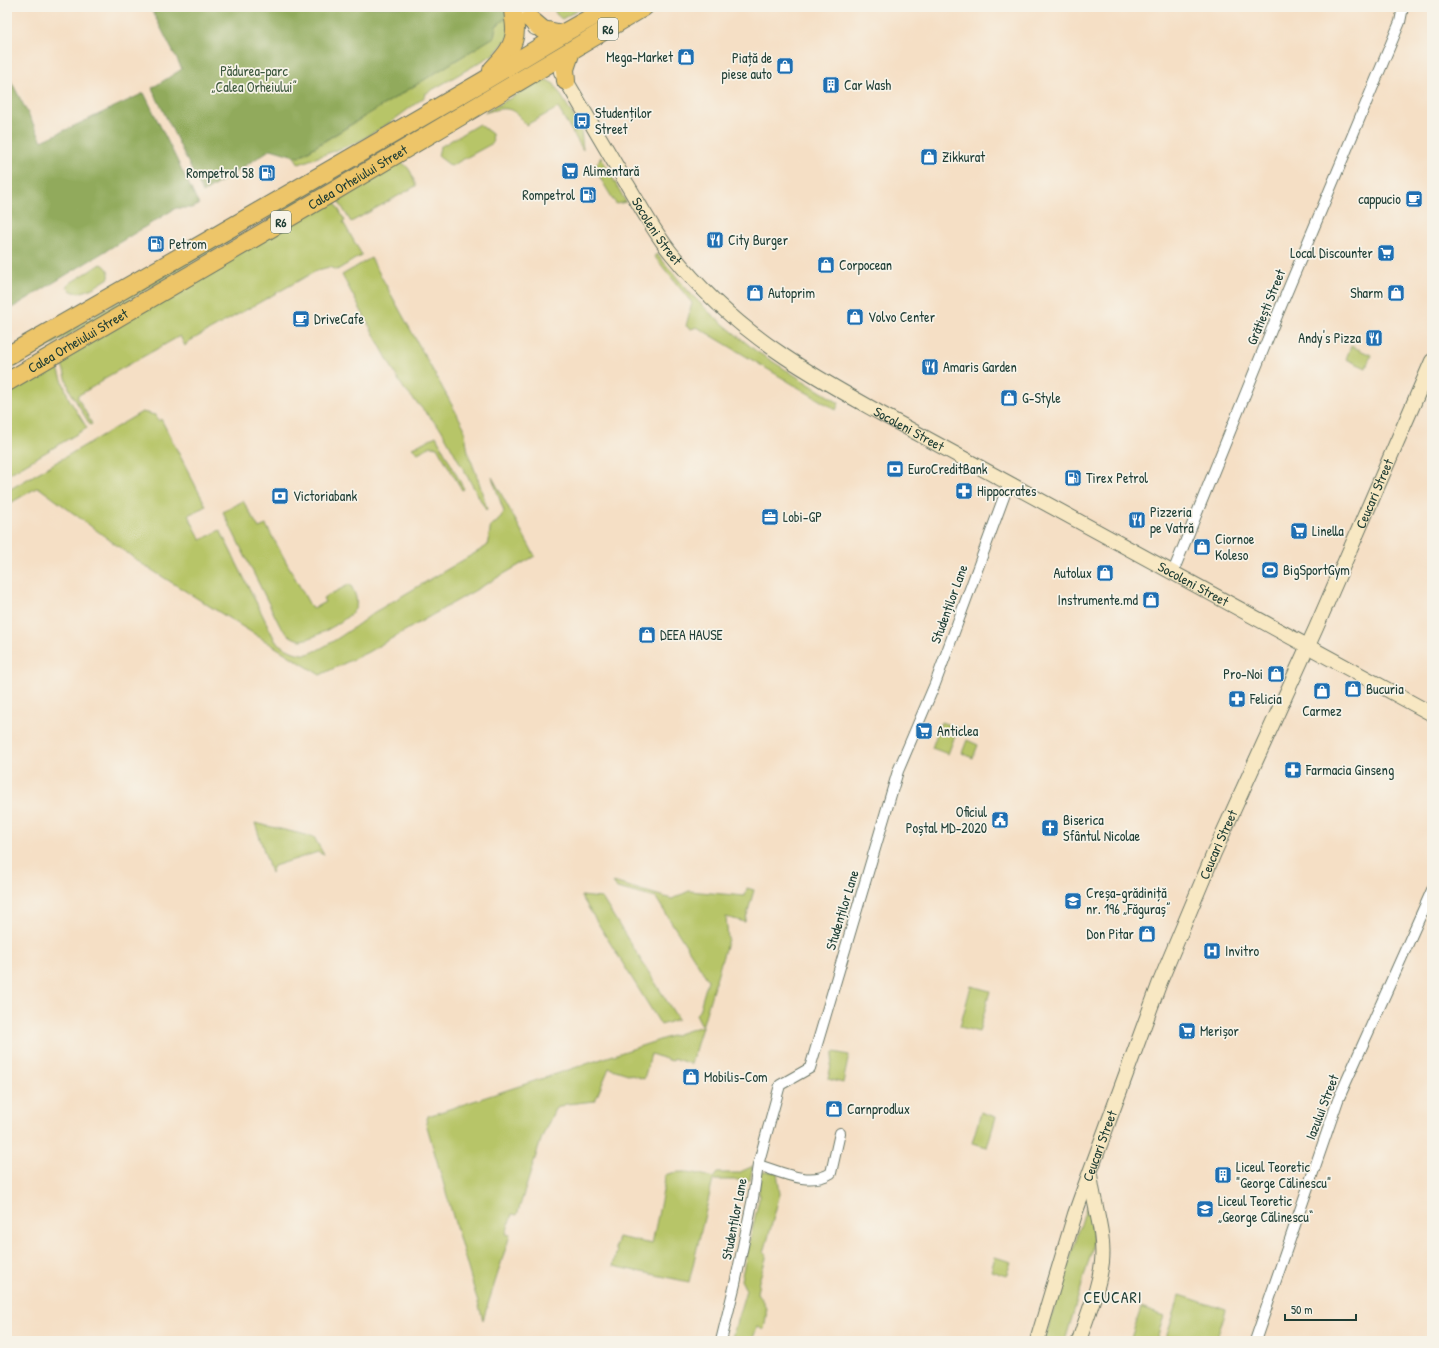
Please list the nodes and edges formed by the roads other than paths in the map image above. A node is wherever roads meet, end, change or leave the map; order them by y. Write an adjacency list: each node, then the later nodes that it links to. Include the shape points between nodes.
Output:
1 (513, 7): 11 (highway, via 514,32 511,47)
2 (610, 7): 6 (highway, Calea Orheiului Street / R6)
3 (644, 7): 8 (highway, Calea Orheiului Street / R6)
4 (1403, 7): 18 (street, Grătiești Street, via 1400,22)
5 (526, 13): 6 (highway, via 543,30); 7 (street)
6 (562, 34): 7 (highway, Calea Orheiului Street / R6)
7 (544, 45): 9 (street); 11 (highway, Calea Orheiului Street / R6)
8 (571, 51): 9 (highway, Calea Orheiului Street / R6); 10 (highway, via 565,69)
9 (554, 61): 10 (street, Socoleni Street); 13 (highway, Calea Orheiului Street / R6)
10 (566, 81): 17 (street, Socoleni Street, via 657,234 687,272 721,307 760,340 816,376)
11 (482, 82): 12 (highway, Calea Orheiului Street / R6)
12 (246, 219): 13 (highway); 14 (highway, Calea Orheiului Street / R6)
13 (256, 236): 16 (highway, Calea Orheiului Street / R6)
14 (7, 356)
15 (1432, 362): 19 (street, Ceucari Street)
16 (7, 382)
17 (1009, 483): 18 (street, Socoleni Street); 23 (street, Studenților Lane, via 934,684 898,771 810,1068 780,1085)
18 (1173, 572): 19 (street, Socoleni Street)
19 (1308, 646): 20 (street, Socoleni Street); 24 (street, Ceucari Street, via 1214,853 1160,982)
20 (1432, 714)
21 (1432, 890): 28 (street, Iazului Street, via 1338,1100)
22 (840, 1133): 23 (street, via 831,1173 824,1177 805,1178)
23 (758, 1165): 25 (street, Studenților Lane, via 736,1284)
24 (1090, 1172): 26 (street, Ceucari Street); 27 (street, via 1102,1242 1102,1261)
25 (721, 1341)
26 (1037, 1341)
27 (1079, 1341)
28 (1255, 1341)

